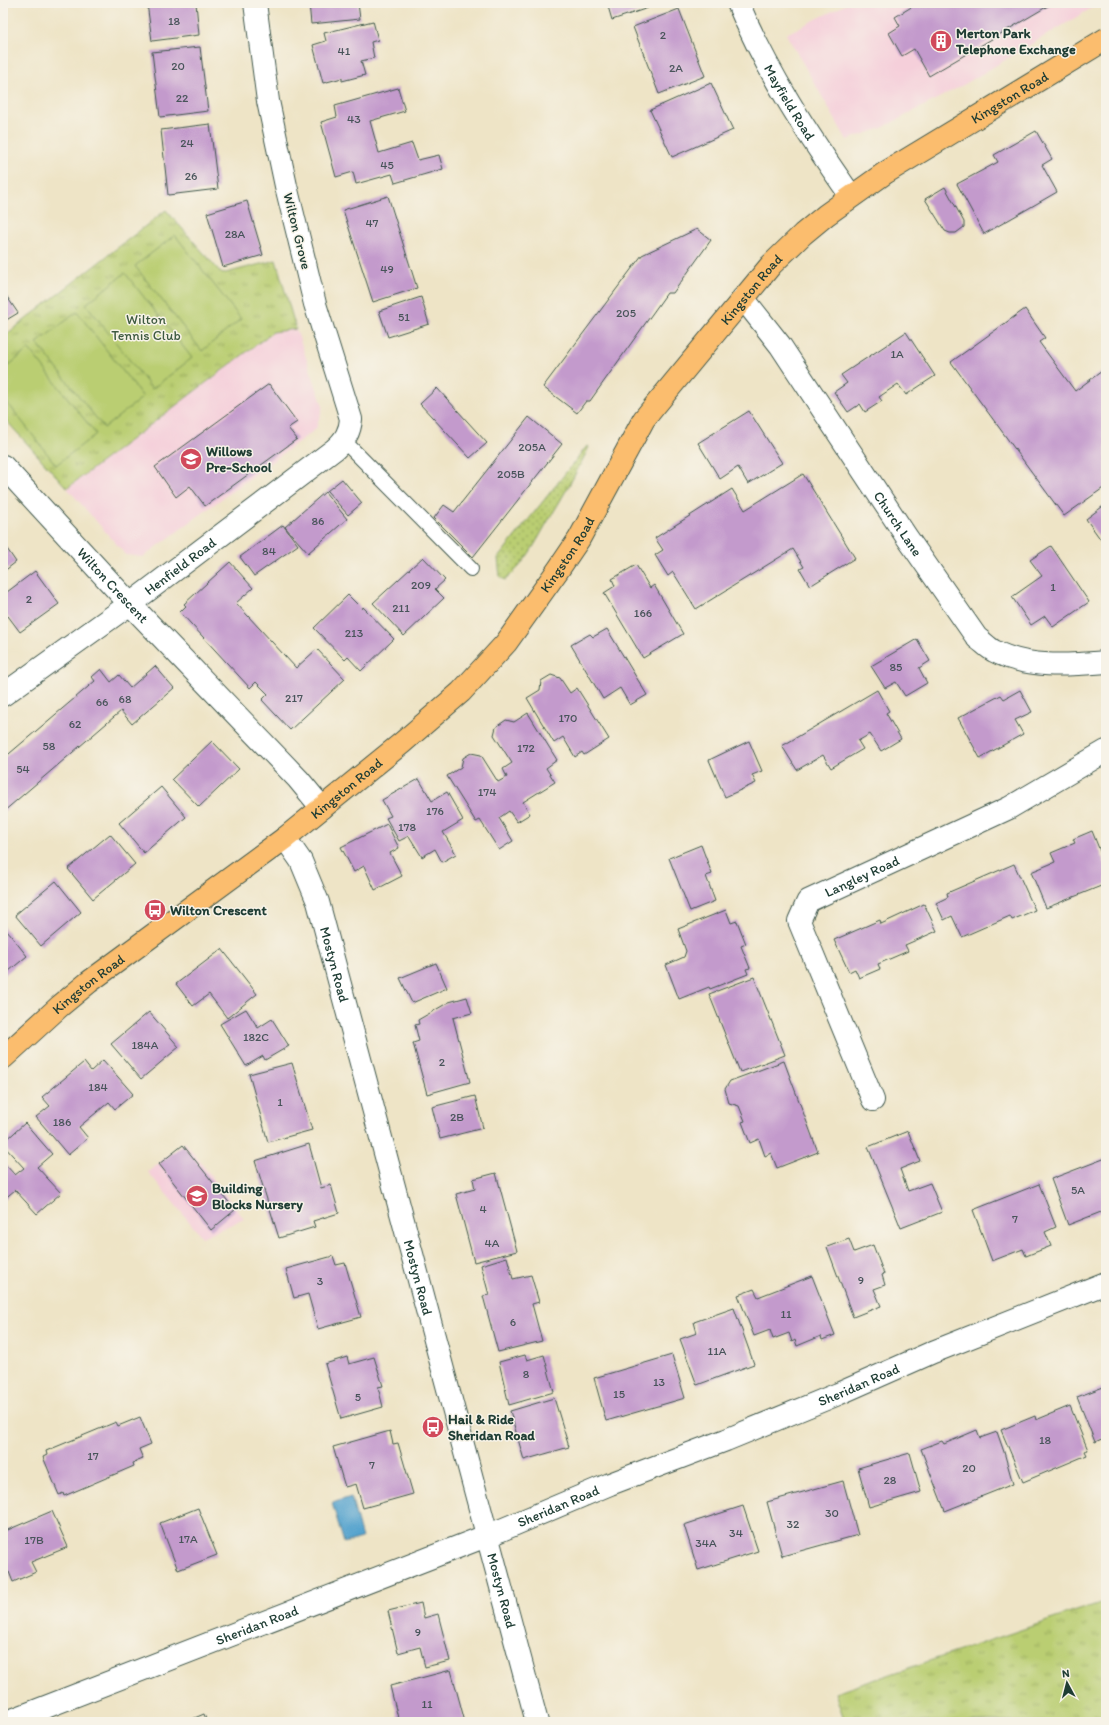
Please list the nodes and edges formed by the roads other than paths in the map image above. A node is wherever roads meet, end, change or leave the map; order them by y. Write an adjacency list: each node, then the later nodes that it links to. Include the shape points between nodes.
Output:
1 (255, 3): 6 (street, Wilton Grove, via 268,101 286,186 315,304 351,419 350,430)
2 (738, 3): 4 (street, Mayfield Road, via 768,64 812,141)
3 (1106, 39): 4 (main road, Kingston Road)
4 (851, 196): 5 (main road, Kingston Road, via 802,234)
5 (743, 298): 10 (street, Church Lane, via 780,345 906,536 977,638 993,651 1012,659 1032,663); 13 (main road, Kingston Road, via 644,419 579,539 506,643 461,692)
6 (340, 445): 8 (lane); 9 (street, Henfield Road)
7 (3, 466): 9 (street, Wilton Crescent)
8 (471, 569)
9 (130, 604): 11 (street, Henfield Road); 13 (street, Wilton Crescent, via 298,779)
10 (1106, 662)
11 (3, 695)
12 (1106, 751): 16 (street, Langley Road, via 1009,808 808,901 799,921)
13 (322, 808): 14 (main road, Kingston Road)
14 (286, 838): 15 (main road, Kingston Road, via 89,982); 18 (street, Mostyn Road, via 301,861 318,902)
15 (3, 1058)
16 (873, 1100)
17 (1106, 1283): 18 (street, Sheridan Road)
18 (487, 1536): 19 (street, Sheridan Road); 20 (street, Mostyn Road)
19 (7, 1722)
20 (537, 1722)

